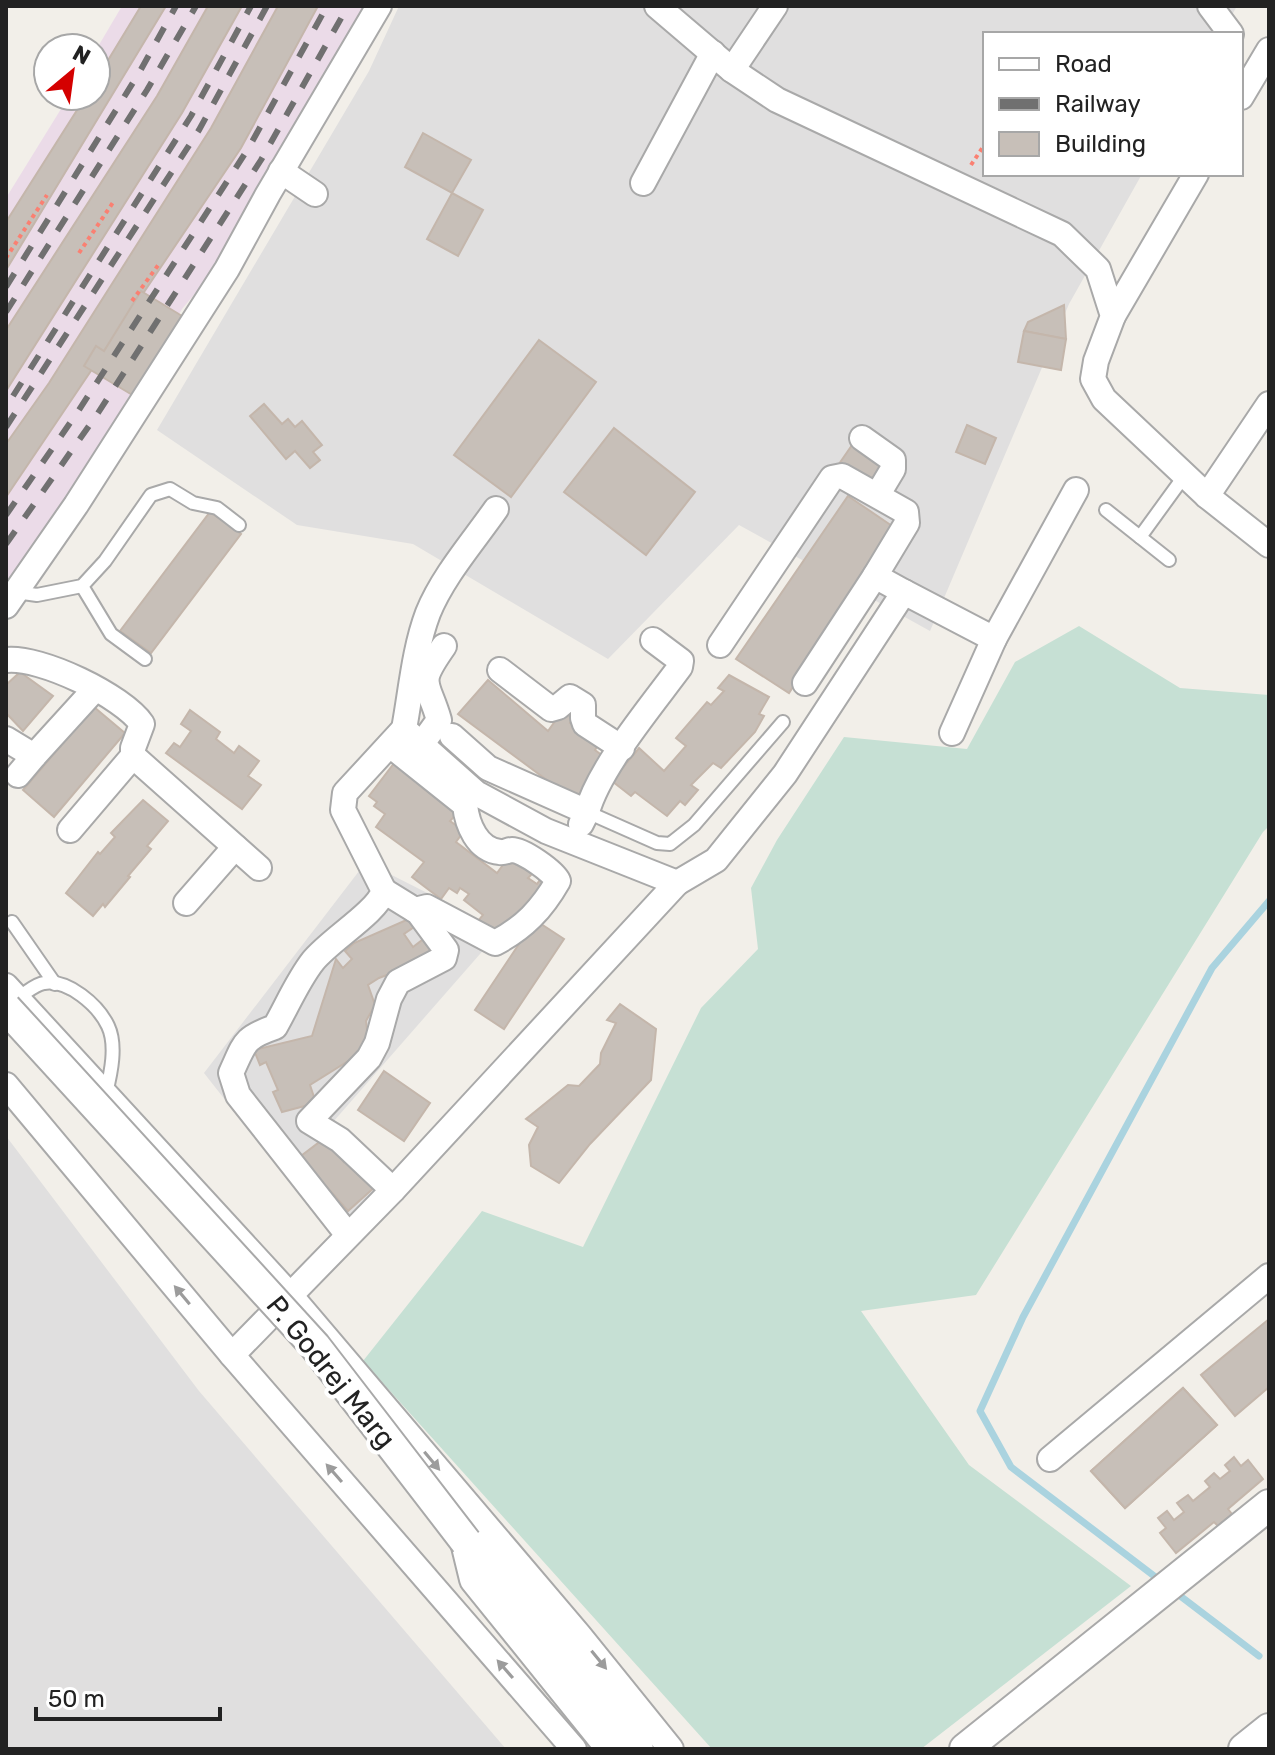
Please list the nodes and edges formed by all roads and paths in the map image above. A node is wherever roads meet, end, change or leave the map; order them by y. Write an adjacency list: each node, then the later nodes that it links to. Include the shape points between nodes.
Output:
1 (379, 6): 10 (street)
2 (657, 6): 6 (street)
3 (775, 6): 8 (street)
4 (1210, 6): 5 (street)
5 (1230, 32)
6 (713, 53): 8 (street); 12 (street)
7 (1254, 54): 9 (street)
8 (732, 70): 20 (street, via 777,100 1062,234 1098,269)
9 (1243, 90)
10 (281, 171): 13 (street); 38 (street, via 227,269)
11 (1195, 176): 20 (street)
12 (643, 183)
13 (315, 194)
14 (47, 195): 17 (path)
15 (114, 201): 16 (path)
16 (79, 253)
17 (6, 258)
18 (159, 264): 19 (path)
19 (132, 301)
20 (1113, 316): 23 (street, via 1093,379 1104,399)
21 (1269, 404): 26 (street)
22 (862, 438): 25 (street, via 893,460)
23 (1185, 475): 26 (street); 31 (lane)
24 (1076, 490): 39 (street)
25 (878, 494): 34 (street, via 842,476 832,478); 35 (street, via 906,512 907,523)
26 (1207, 496): 32 (street)
27 (496, 509): 52 (street, via 429,612)
28 (1106, 510): 31 (lane)
29 (900, 517): 34 (street, via 849,487 789,567)
30 (239, 525): 36 (lane, via 217,508 193,503 170,489 151,495)
31 (1140, 537): 33 (lane)
32 (1269, 545)
33 (1169, 560)
34 (768, 572): 41 (street)
35 (875, 576): 37 (street); 46 (street)
36 (82, 586): 38 (lane); 43 (lane, via 111,634)
37 (904, 592): 39 (street); 61 (street, via 785,774 716,860)
38 (11, 599)
39 (994, 639): 49 (street)
40 (653, 640): 53 (street, via 681,661 680,667)
41 (720, 645)
42 (444, 646): 52 (street, via 426,683 439,720)
43 (145, 659)
44 (6, 660): 47 (street, via 43,665)
45 (500, 670): 53 (street, via 551,709 570,697 583,705 585,724)
46 (805, 683)
47 (95, 689): 51 (street, via 26,766); 54 (street, via 142,724)
48 (783, 722): 59 (lane, via 694,825)
49 (952, 733)
50 (452, 736): 55 (street, via 488,768)
51 (6, 739)
52 (405, 740): 57 (street, via 476,793); 62 (street, via 345,793 343,810); 64 (street, via 465,805 468,824 484,845 500,853 521,852 558,881 532,919 495,943 427,907)
53 (622, 748): 55 (street)
54 (133, 756): 56 (street); 58 (street)
55 (587, 812): 57 (street); 59 (lane)
56 (70, 830)
57 (573, 841): 59 (street)
58 (235, 847): 60 (street); 63 (street)
59 (657, 857): 61 (street)
60 (259, 868)
61 (677, 883): 73 (street)
62 (384, 891): 64 (street); 71 (street, via 380,901 311,964 275,1027 252,1035 231,1073 238,1095)
63 (186, 903)
64 (415, 910): 70 (street, via 446,950 444,958 398,982 369,1058)
65 (12, 922): 66 (lane)
66 (55, 984): 67 (lane, via 44,983); 69 (lane, via 67,985 87,1000 108,1026 112,1069)
67 (10, 998): 69 (street); 81 (street, P. Godrej Marg, bridge, via 315,1346)
68 (6, 1085): 78 (street, one-way to 68)
69 (106, 1095): 77 (street)
70 (309, 1121): 71 (street); 72 (street, via 340,1140)
71 (275, 1141): 75 (street)
72 (372, 1174): 73 (street); 74 (street, via 379,1186)
73 (393, 1190): 74 (street)
74 (365, 1210): 75 (street)
75 (344, 1230): 77 (street)
76 (1269, 1276): 79 (street)
77 (290, 1295): 78 (street); 86 (street, one-way to 86)
78 (232, 1355): 83 (street, one-way to 78)
79 (1050, 1459)
80 (1269, 1505): 87 (street)
81 (466, 1542): 84 (street, via 475,1579); 85 (street, P. Godrej Marg, via 487,1556)
82 (1269, 1729): 88 (street)
83 (574, 1749)
84 (612, 1749)
85 (638, 1749)
86 (671, 1749)
87 (965, 1749)
88 (1244, 1749)

